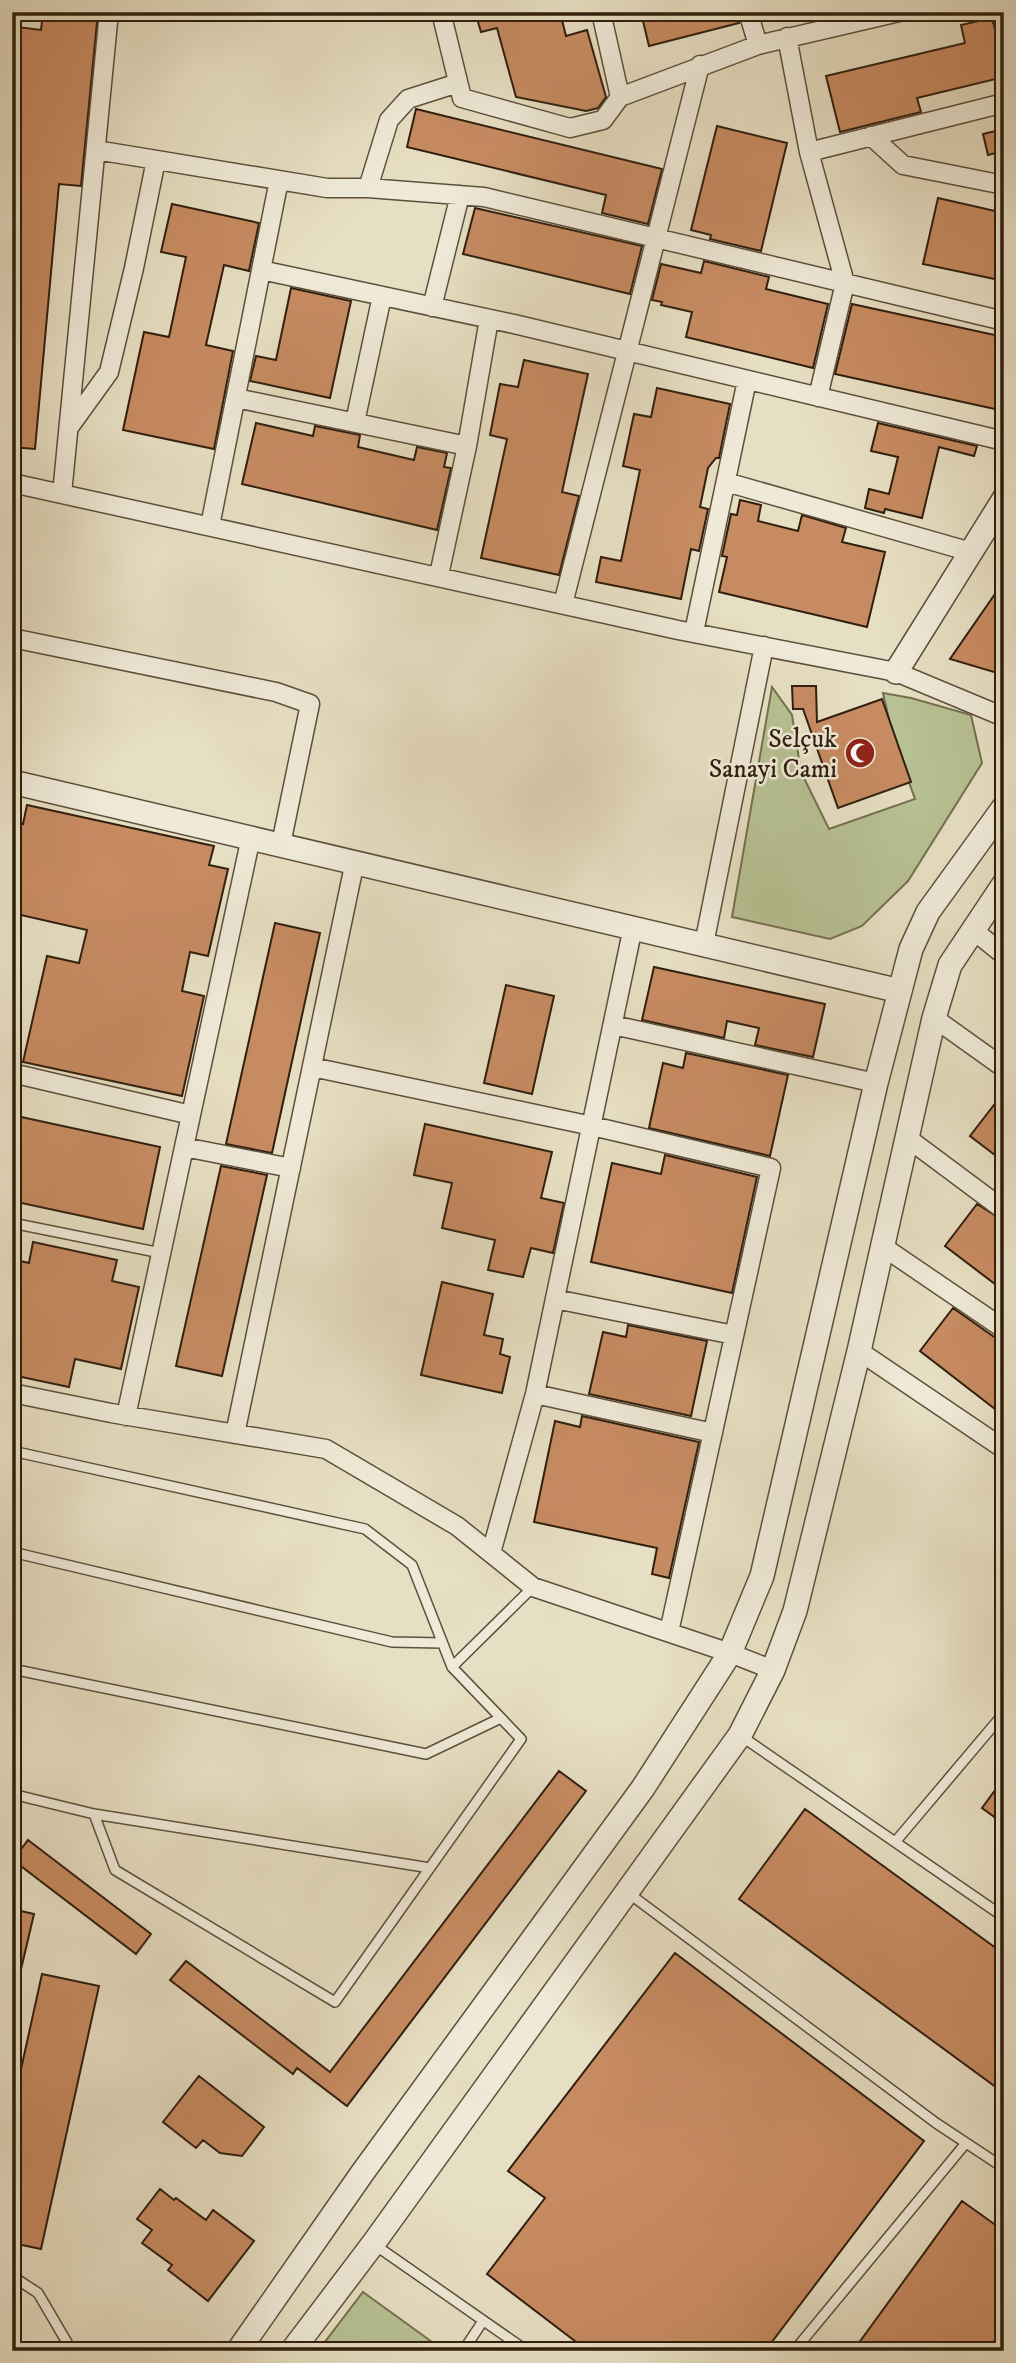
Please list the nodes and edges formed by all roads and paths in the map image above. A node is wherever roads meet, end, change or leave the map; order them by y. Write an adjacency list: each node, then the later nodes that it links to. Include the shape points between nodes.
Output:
1 (109, 12): 14 (street)
2 (441, 12): 10 (street)
3 (601, 12): 11 (street)
4 (748, 12): 8 (street)
5 (900, 12): 6 (street)
6 (880, 14): 7 (street)
7 (787, 37): 8 (street); 15 (street)
8 (758, 45): 9 (street)
9 (700, 65): 11 (street); 21 (street)
10 (458, 83): 11 (street, via 462,99 570,128 603,120); 19 (street, via 408,99 389,120)
11 (620, 97)
12 (1004, 103): 13 (street)
13 (871, 136): 15 (street); 18 (street, via 903,165)
14 (96, 150): 16 (street); 33 (street)
15 (808, 152): 23 (street)
16 (156, 160): 17 (street); 33 (street, via 109,372)
17 (279, 180): 19 (street, via 327,188); 22 (street)
18 (1004, 185)
19 (368, 188): 20 (street)
20 (460, 195): 21 (street); 25 (street)
21 (656, 238): 23 (street); 28 (street)
22 (261, 270): 24 (street); 31 (street)
23 (845, 283): 27 (street); 30 (street)
24 (382, 296): 25 (street); 32 (street)
25 (432, 307): 26 (street)
26 (489, 318): 28 (street); 35 (street)
27 (1004, 321)
28 (627, 351): 29 (street); 43 (street)
29 (747, 380): 30 (street); 36 (street)
30 (818, 397): 34 (street)
31 (236, 398): 32 (street); 40 (street)
32 (355, 422): 35 (street)
33 (68, 429): 38 (street)
34 (1004, 441)
35 (467, 446): 42 (street)
36 (726, 482): 41 (street); 44 (street)
37 (12, 483): 38 (street)
38 (62, 494): 40 (street)
39 (1004, 499): 41 (street)
40 (210, 526): 42 (street)
41 (971, 552): 47 (street)
42 (439, 575): 43 (street)
43 (563, 604): 44 (street)
44 (694, 632): 46 (street)
45 (12, 638): 52 (street, via 276,692 310,704)
46 (764, 646): 47 (street); 57 (street)
47 (897, 672): 48 (street)
48 (1004, 717)
49 (12, 782): 51 (street)
50 (1004, 807): 59 (street, via 928,912 911,949)
51 (251, 837): 52 (street); 66 (street)
52 (281, 844): 53 (street)
53 (355, 861): 55 (street); 62 (street)
54 (1004, 884): 56 (street)
55 (633, 927): 57 (street); 61 (street)
56 (973, 930): 58 (street); 60 (street, via 950,965)
57 (704, 944): 59 (street)
58 (1004, 955)
59 (900, 991): 65 (street)
60 (934, 1018): 63 (street); 68 (street)
61 (613, 1025): 65 (street); 67 (street)
62 (312, 1067): 67 (street); 70 (street)
63 (1004, 1068)
64 (12, 1073): 66 (street)
65 (876, 1083): 91 (street, via 762,1576)
66 (191, 1115): 69 (street)
67 (592, 1126): 75 (street); 77 (street, via 771,1168)
68 (906, 1137): 71 (street); 73 (street)
69 (184, 1147): 70 (street); 74 (street)
70 (291, 1168): 83 (street)
71 (1004, 1210)
72 (12, 1223): 74 (lane)
73 (882, 1246): 76 (street); 78 (street)
74 (161, 1253): 81 (street)
75 (555, 1299): 77 (street); 80 (street)
76 (1004, 1329)
77 (734, 1335): 82 (street)
78 (859, 1350): 84 (street); 94 (street, via 795,1611)
79 (12, 1394): 81 (street)
80 (535, 1394): 82 (street); 87 (street)
81 (126, 1416): 83 (street)
82 (713, 1433): 89 (street)
83 (235, 1434): 87 (street, via 326,1449 457,1526)
84 (1004, 1449)
85 (12, 1451): 90 (lane, via 365,1529 412,1565)
86 (12, 1552): 90 (lane, via 392,1642)
87 (491, 1553): 88 (street)
88 (533, 1587): 89 (street); 92 (lane)
89 (669, 1632): 91 (street)
90 (442, 1643): 92 (lane)
91 (730, 1653): 94 (street); 110 (street, via 643,1788)
92 (452, 1667): 96 (lane)
93 (12, 1669): 96 (lane, via 426,1754)
94 (774, 1670): 97 (street)
95 (1004, 1710): 100 (lane)
96 (501, 1718): 101 (lane, via 521,1739)
97 (740, 1735): 100 (lane); 102 (street)
98 (12, 1794): 99 (lane)
99 (94, 1814): 101 (lane); 101 (lane, via 115,1870 335,2002)
100 (896, 1840): 103 (lane)
101 (430, 1868)
102 (627, 1892): 104 (lane); 106 (street)
103 (1004, 1917)
104 (966, 2143): 105 (lane); 114 (lane)
105 (1004, 2168)
106 (373, 2244): 108 (lane); 111 (street)
107 (12, 2276): 109 (lane, via 38,2293)
108 (484, 2321): 112 (lane); 113 (lane)
109 (72, 2351)
110 (238, 2351)
111 (292, 2351)
112 (463, 2351)
113 (527, 2351)
114 (794, 2351)

